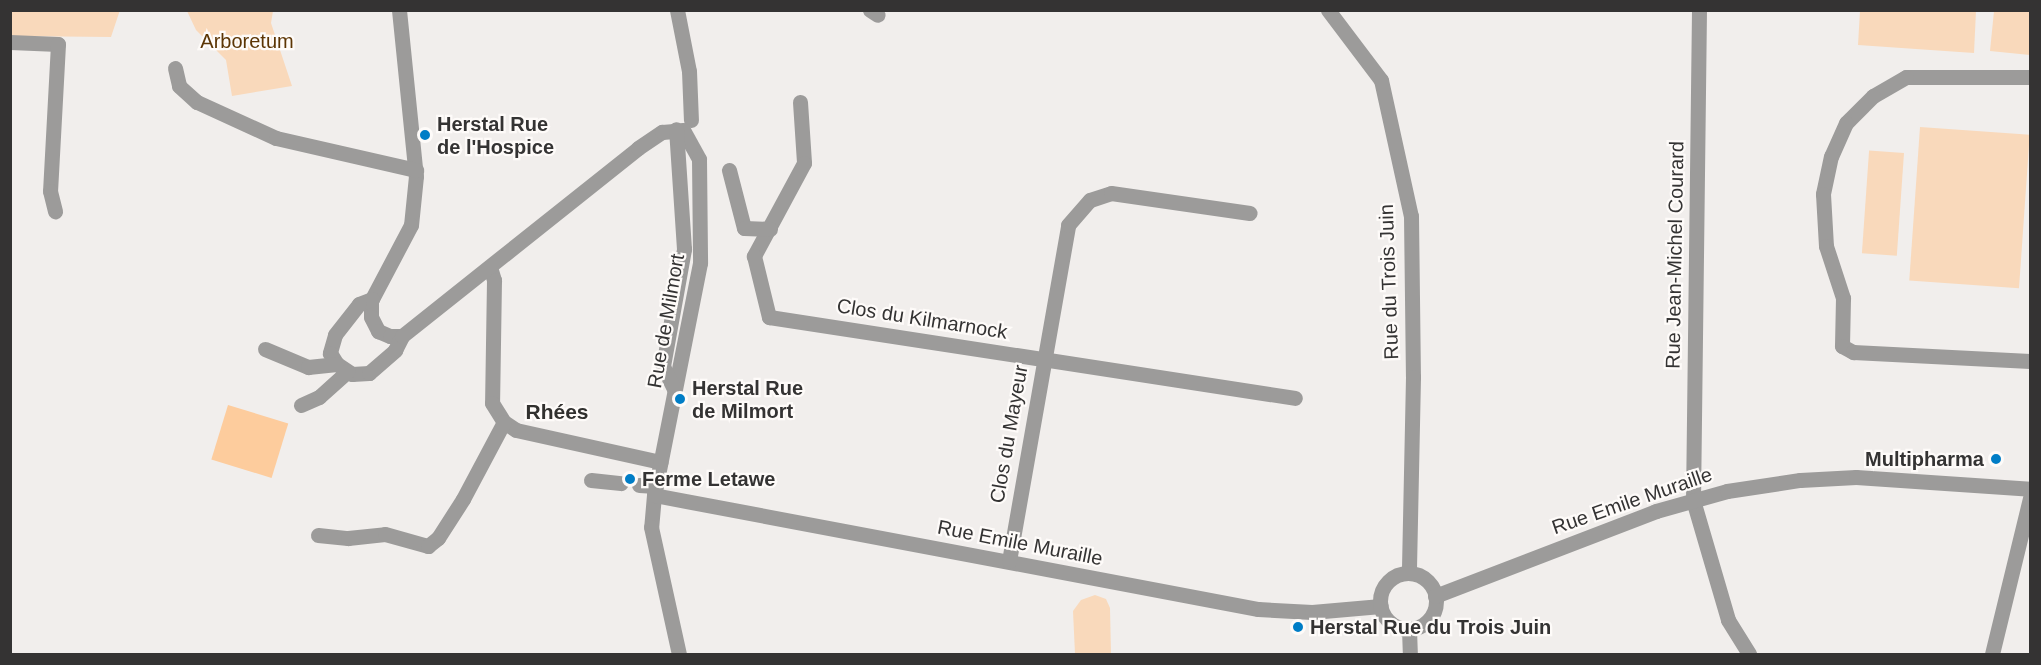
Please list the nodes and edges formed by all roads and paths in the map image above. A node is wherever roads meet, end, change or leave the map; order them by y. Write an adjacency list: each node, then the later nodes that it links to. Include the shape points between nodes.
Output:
1 (399, 10): 10 (street)
2 (677, 10): 9 (street, via 689,71)
3 (1328, 10): 35 (street, Rue du Trois Juin, via 1381,80 1411,216)
4 (1699, 10): 32 (street, Rue Jean-Michel Courard)
5 (10, 42): 12 (street, via 58,44 50,191)
6 (175, 68): 10 (street, via 179,86 197,102 276,138)
7 (2031, 77): 20 (street, via 1906,77 1873,96 1846,123 1831,156 1823,194 1826,246 1843,298 1842,346 1853,352)
8 (800, 102): 14 (street, Clos du Kilmarnock, via 804,163)
9 (691, 120)
10 (416, 170): 16 (street, via 411,225)
11 (729, 170): 14 (street, via 744,228)
12 (55, 211)
13 (1250, 213): 19 (street, Clos du Mayeur, via 1110,193 1090,200 1068,225 1063,238)
14 (770, 229): 19 (street, Clos du Kilmarnock, via 754,256 769,316)
15 (490, 267): 17 (street, Rue de Milmort); 24 (street, via 494,280 492,403); 25 (street, Rue de Milmort, via 662,132 676,129 688,138 699,159 700,264)
16 (372, 299): 17 (street, via 371,317 378,331); 21 (street, via 359,304 335,335 330,353)
17 (402, 336): 21 (street, Rue de Milmort, via 395,350 369,373)
18 (265, 349): 21 (street, via 308,367)
19 (1044, 360): 22 (street, Clos du Kilmarnock); 34 (street, Clos du Mayeur)
20 (2031, 361)
21 (342, 368): 23 (street, via 319,397)
22 (1295, 398)
23 (301, 405)
24 (504, 422): 25 (street, via 516,430); 33 (street, via 438,538 428,546 385,534)
25 (660, 462): 30 (street, Rue de Milmort)
26 (591, 480): 27 (street)
27 (621, 483)
28 (639, 485): 30 (street, Rue Emile Muraille)
29 (2031, 489): 32 (street, Rue Emile Muraille, via 1856,477 1800,480)
30 (655, 490): 34 (street, Rue Emile Muraille); 39 (street, Rue de Milmort, via 651,526)
31 (2031, 498): 42 (street)
32 (1693, 500): 36 (street, Rue Emile Muraille); 41 (street, Rue Jean-Michel Courard, via 1728,620)
33 (318, 536)
34 (1010, 561): 37 (street, Rue Emile Muraille, via 1258,609 1312,612)
35 (1409, 573): 36 (street, via 1426,580); 37 (street, via 1390,579 1384,587)
36 (1435, 596): 38 (street, via 1433,614)
37 (1381, 606): 38 (street, via 1388,621)
38 (1409, 629): 40 (street)
39 (680, 654)
40 (1410, 654)
41 (1749, 654)
42 (1992, 654)

